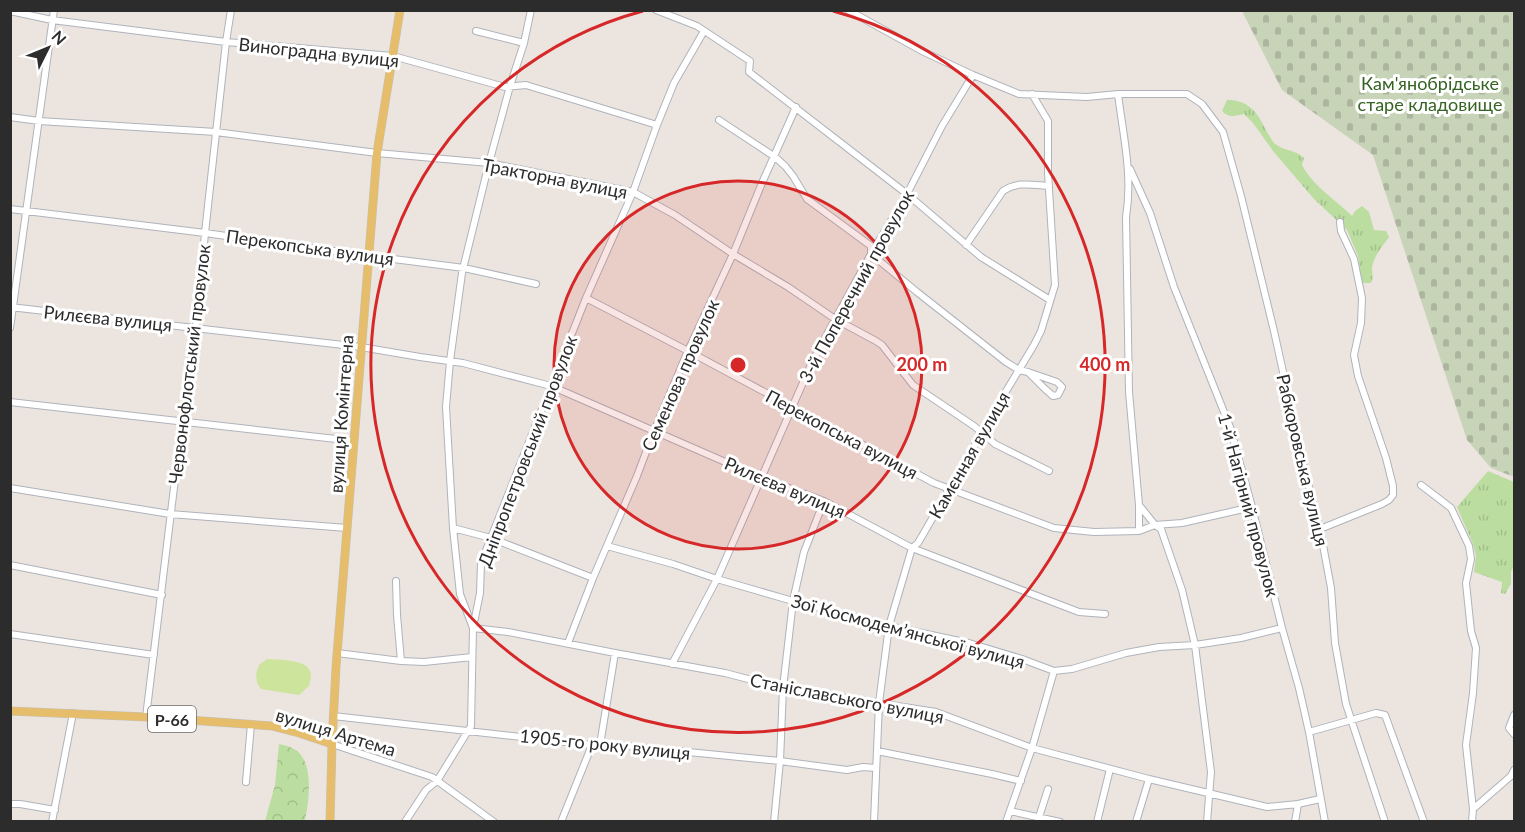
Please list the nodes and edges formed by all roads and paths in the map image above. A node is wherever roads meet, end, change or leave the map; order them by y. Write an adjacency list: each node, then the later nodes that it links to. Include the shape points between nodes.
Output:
1 (54, 10): 9 (street)
2 (231, 10): 12 (street, Червонофлотський провулок)
3 (400, 10): 14 (main road, вулиця Комінтерна)
4 (531, 10): 13 (street, Дніпропетровський провулок)
5 (656, 10): 8 (street)
6 (848, 10): 15 (street)
7 (10, 11): 9 (street, Виноградна вулиця)
8 (666, 12): 11 (street)
9 (52, 20): 12 (street, Виноградна вулиця); 22 (street)
10 (477, 31): 13 (street)
11 (704, 31): 19 (street, via 750,62 749,72); 23 (street, Дніпропетровський провулок, via 674,83)
12 (226, 42): 14 (street, Виноградна вулиця); 24 (street, Червонофлотський провулок)
13 (524, 43): 16 (street, Дніпропетровський провулок)
14 (393, 56): 16 (street, Виноградна вулиця); 25 (main road, вулиця Комінтерна)
15 (973, 75): 18 (street, via 1019,94); 31 (street, 3-й Поперечний провулок)
16 (510, 86): 23 (street, Виноградна вулиця, via 526,85); 27 (street, Дніпропетровський провулок)
17 (1118, 93): 18 (street, via 1087,97); 28 (street); 72 (street, Рабкоровська вулиця, via 1187,94 1202,104 1222,132 1241,196)
18 (1032, 94): 29 (street, Камєнная вулиця, via 1048,121)
19 (796, 107): 26 (street, Семенова провулок); 31 (street)
20 (10, 117): 22 (street, Тракторна вулиця)
21 (719, 120): 26 (street)
22 (39, 121): 24 (street, Тракторна вулиця); 33 (street)
23 (657, 125): 30 (street, Дніпропетровський провулок)
24 (216, 132): 25 (street, Тракторна вулиця); 35 (street, Червонофлотський провулок)
25 (377, 153): 27 (street, Тракторна вулиця); 39 (main road, вулиця Комінтерна)
26 (775, 157): 37 (street, Семенова провулок); 38 (street, via 807,199 871,246)
27 (489, 164): 30 (street, Тракторна вулиця); 40 (street, Дніпропетровський провулок)
28 (1128, 165): 66 (street, via 1129,392); 67 (street, 1-й Нагірний провулок, via 1150,213 1174,287 1230,427)
29 (1049, 186): 36 (street, via 1011,185); 43 (street, Камєнная вулиця, via 1055,285)
30 (633, 192): 37 (street, Тракторна вулиця); 42 (street, Дніпропетровський провулок)
31 (907, 194): 36 (street); 38 (street, 3-й Поперечний провулок)
32 (10, 209): 33 (street, Перекопська вулиця)
33 (27, 211): 35 (street, Перекопська вулиця); 44 (street)
34 (1340, 222): 72 (street, via 1354,259 1362,298 1354,355 1358,376 1386,458 1393,495 1382,504)
35 (205, 233): 39 (street, Перекопська вулиця); 47 (street, Червонофлотський провулок)
36 (966, 245): 43 (street)
37 (733, 254): 45 (street, Тракторна вулиця); 49 (street, Семенова провулок)
38 (871, 254): 45 (street, 3-й Поперечний провулок); 51 (street)
39 (369, 256): 40 (street, Перекопська вулиця); 48 (main road, вулиця Комінтерна)
40 (464, 268): 41 (street, Перекопська вулиця); 50 (street, Дніпропетровський провулок)
41 (536, 284)
42 (586, 298): 49 (street, Перекопська вулиця); 53 (street, Дніпропетровський провулок)
43 (1050, 300): 51 (street, Камєнная вулиця, via 1041,330)
44 (12, 307): 46 (street); 47 (street, Рилєєва вулиця)
45 (835, 319): 55 (street, 3-й Поперечний провулок); 58 (street, Тракторна вулиця, via 882,345 913,385)
46 (10, 328)
47 (196, 328): 48 (street, Рилєєва вулиця); 56 (street, Червонофлотський провулок)
48 (361, 347): 50 (street, Рилєєва вулиця); 59 (main road, вулиця Комінтерна)
49 (688, 351): 55 (street, Перекопська вулиця); 57 (street, Семенова провулок)
50 (450, 361): 53 (street, Рилєєва вулиця); 71 (street, Дніпропетровський провулок, via 446,407)
51 (1019, 370): 52 (street); 58 (street, Камєнная вулиця)
52 (1028, 372): 52 (street, via 1053,396 1058,395 1062,387 1057,382)
53 (551, 386): 57 (street, Рилєєва вулиця); 74 (street, Дніпропетровський провулок)
54 (10, 402): 56 (street)
55 (792, 407): 61 (street, 3-й Поперечний провулок); 64 (street, Перекопська вулиця)
56 (182, 422): 59 (street); 68 (street, Червонофлотський провулок)
57 (654, 431): 61 (street, Рилєєва вулиця); 75 (street, Семенова провулок)
58 (982, 432): 60 (street, Тракторна вулиця, via 995,444); 64 (street, Камєнная вулиця)
59 (354, 441): 70 (main road, вулиця Комінтерна)
60 (1048, 471)
61 (762, 478): 65 (street, Рилєєва вулиця); 79 (street, 3-й Поперечний провулок)
62 (1421, 485): 127 (street, via 1451,508 1469,546 1471,559 1466,584 1476,648 1466,745)
63 (10, 488): 68 (street)
64 (949, 489): 73 (street, Перекопська вулиця, via 1054,528); 76 (street, Камєнная вулиця)
65 (824, 501): 76 (street, Рилєєва вулиця); 82 (street, via 804,552)
66 (1139, 505): 69 (street); 73 (street)
67 (1252, 507): 69 (street, Перекопська вулиця); 86 (street, 1-й Нагірний провулок)
68 (170, 513): 70 (street); 81 (street, Червонофлотський провулок)
69 (1155, 525): 73 (street, Перекопська вулиця); 89 (street, via 1161,529 1182,590)
70 (347, 528): 90 (main road, вулиця Комінтерна)
71 (453, 528): 74 (street); 85 (street, Дніпропетровський провулок, via 460,594)
72 (1320, 529): 104 (street, Рабкоровська вулиця, via 1331,588 1335,643)
73 (1139, 531)
74 (491, 538): 78 (street); 85 (street, Дніпропетровський провулок, via 481,563)
75 (607, 546): 78 (street, Семенова провулок); 79 (street, Зої Космодем’янської вулиця)
76 (912, 548): 83 (street, Рилєєва вулиця, via 1079,612); 84 (street, Камєнная вулиця)
77 (10, 565): 81 (street)
78 (593, 578): 88 (street, Семенова провулок)
79 (717, 579): 82 (street, Зої Космодем’янської вулиця); 95 (street, 3-й Поперечний провулок)
80 (396, 581): 94 (street)
81 (162, 595): 92 (street, Червонофлотський провулок)
82 (793, 601): 84 (street, Зої Космодем’янської вулиця); 97 (street)
83 (1105, 614)
84 (889, 626): 96 (street, Зої Космодем’янської вулиця, via 969,643); 98 (street, Камєнная вулиця)
85 (473, 628): 88 (street, Станіславського вулиця); 93 (street)
86 (1282, 628): 89 (street); 107 (street, 1-й Нагірний провулок)
87 (10, 634): 92 (street)
88 (568, 643): 91 (street, Станіславського вулиця)
89 (1195, 645): 96 (street, via 1126,653); 123 (street, via 1211,772)
90 (337, 653): 94 (street); 102 (main road, вулиця Комінтерна)
91 (615, 653): 95 (street, Станіславського вулиця); 111 (street)
92 (154, 655): 103 (street, Червонофлотський провулок)
93 (472, 657): 94 (street); 106 (street)
94 (401, 661)
95 (672, 664): 97 (street, Станіславського вулиця)
96 (1054, 671): 112 (street)
97 (783, 688): 98 (street, Станіславського вулиця); 114 (street)
98 (879, 703): 112 (street, Станіславського вулиця, via 936,712); 113 (street, Камєнная вулиця)
99 (10, 711): 100 (main road, вулиця Артема / Р-66)
100 (73, 713): 103 (main road, вулиця Артема / Р-66); 128 (street)
101 (1515, 715): 108 (street, via 1509,728)
102 (333, 716): 106 (street, 1905-го року вулиця); 109 (main road, вулиця Комінтерна)
103 (146, 717): 105 (main road, вулиця Артема / Р-66)
104 (1352, 721): 107 (street); 145 (street, Рабкоровська вулиця); 146 (street, via 1376,713 1385,715)
105 (251, 724): 109 (main road, вулиця Артема / Р-66, via 290,730); 121 (street)
106 (468, 730): 110 (street, 1905-го року вулиця); 119 (street)
107 (1309, 732): 124 (street, 1-й Нагірний провулок)
108 (1515, 734)
109 (332, 744): 119 (street, вулиця Артема); 132 (main road, вулиця Комінтерна)
110 (591, 745): 111 (street, 1905-го року вулиця); 135 (street)
111 (600, 745): 114 (street, 1905-го року вулиця)
112 (1032, 748): 116 (street, Станіславського вулиця); 120 (street)
113 (877, 751): 115 (street, Камєнная вулиця); 120 (street)
114 (780, 761): 115 (street, 1905-го року вулиця, via 847,770); 136 (street)
115 (876, 768): 137 (street, Камєнная вулиця)
116 (1110, 769): 118 (street, Станіславського вулиця); 140 (street)
117 (1515, 771): 127 (street)
118 (1149, 779): 123 (street, Станіславського вулиця); 141 (street)
119 (437, 781): 133 (street, via 426,790); 134 (street, вулиця Артема)
120 (1021, 781): 129 (street)
121 (246, 782)
122 (1048, 789): 130 (street)
123 (1210, 793): 126 (street, Станіславського вулиця, via 1267,807); 142 (street)
124 (1320, 798): 126 (street, Станіславського вулиця); 144 (street, 1-й Нагірний провулок)
125 (10, 804): 128 (street)
126 (1298, 804): 143 (street)
127 (1473, 809): 147 (street)
128 (55, 810): 131 (street)
129 (1010, 811): 130 (street); 138 (street)
130 (1039, 817): 139 (street)
131 (52, 822)
132 (330, 822)
133 (405, 822)
134 (494, 822)
135 (561, 822)
136 (774, 822)
137 (874, 822)
138 (1006, 822)
139 (1060, 822)
140 (1097, 822)
141 (1136, 822)
142 (1207, 822)
143 (1295, 822)
144 (1325, 822)
145 (1385, 822)
146 (1424, 822)
147 (1472, 822)

